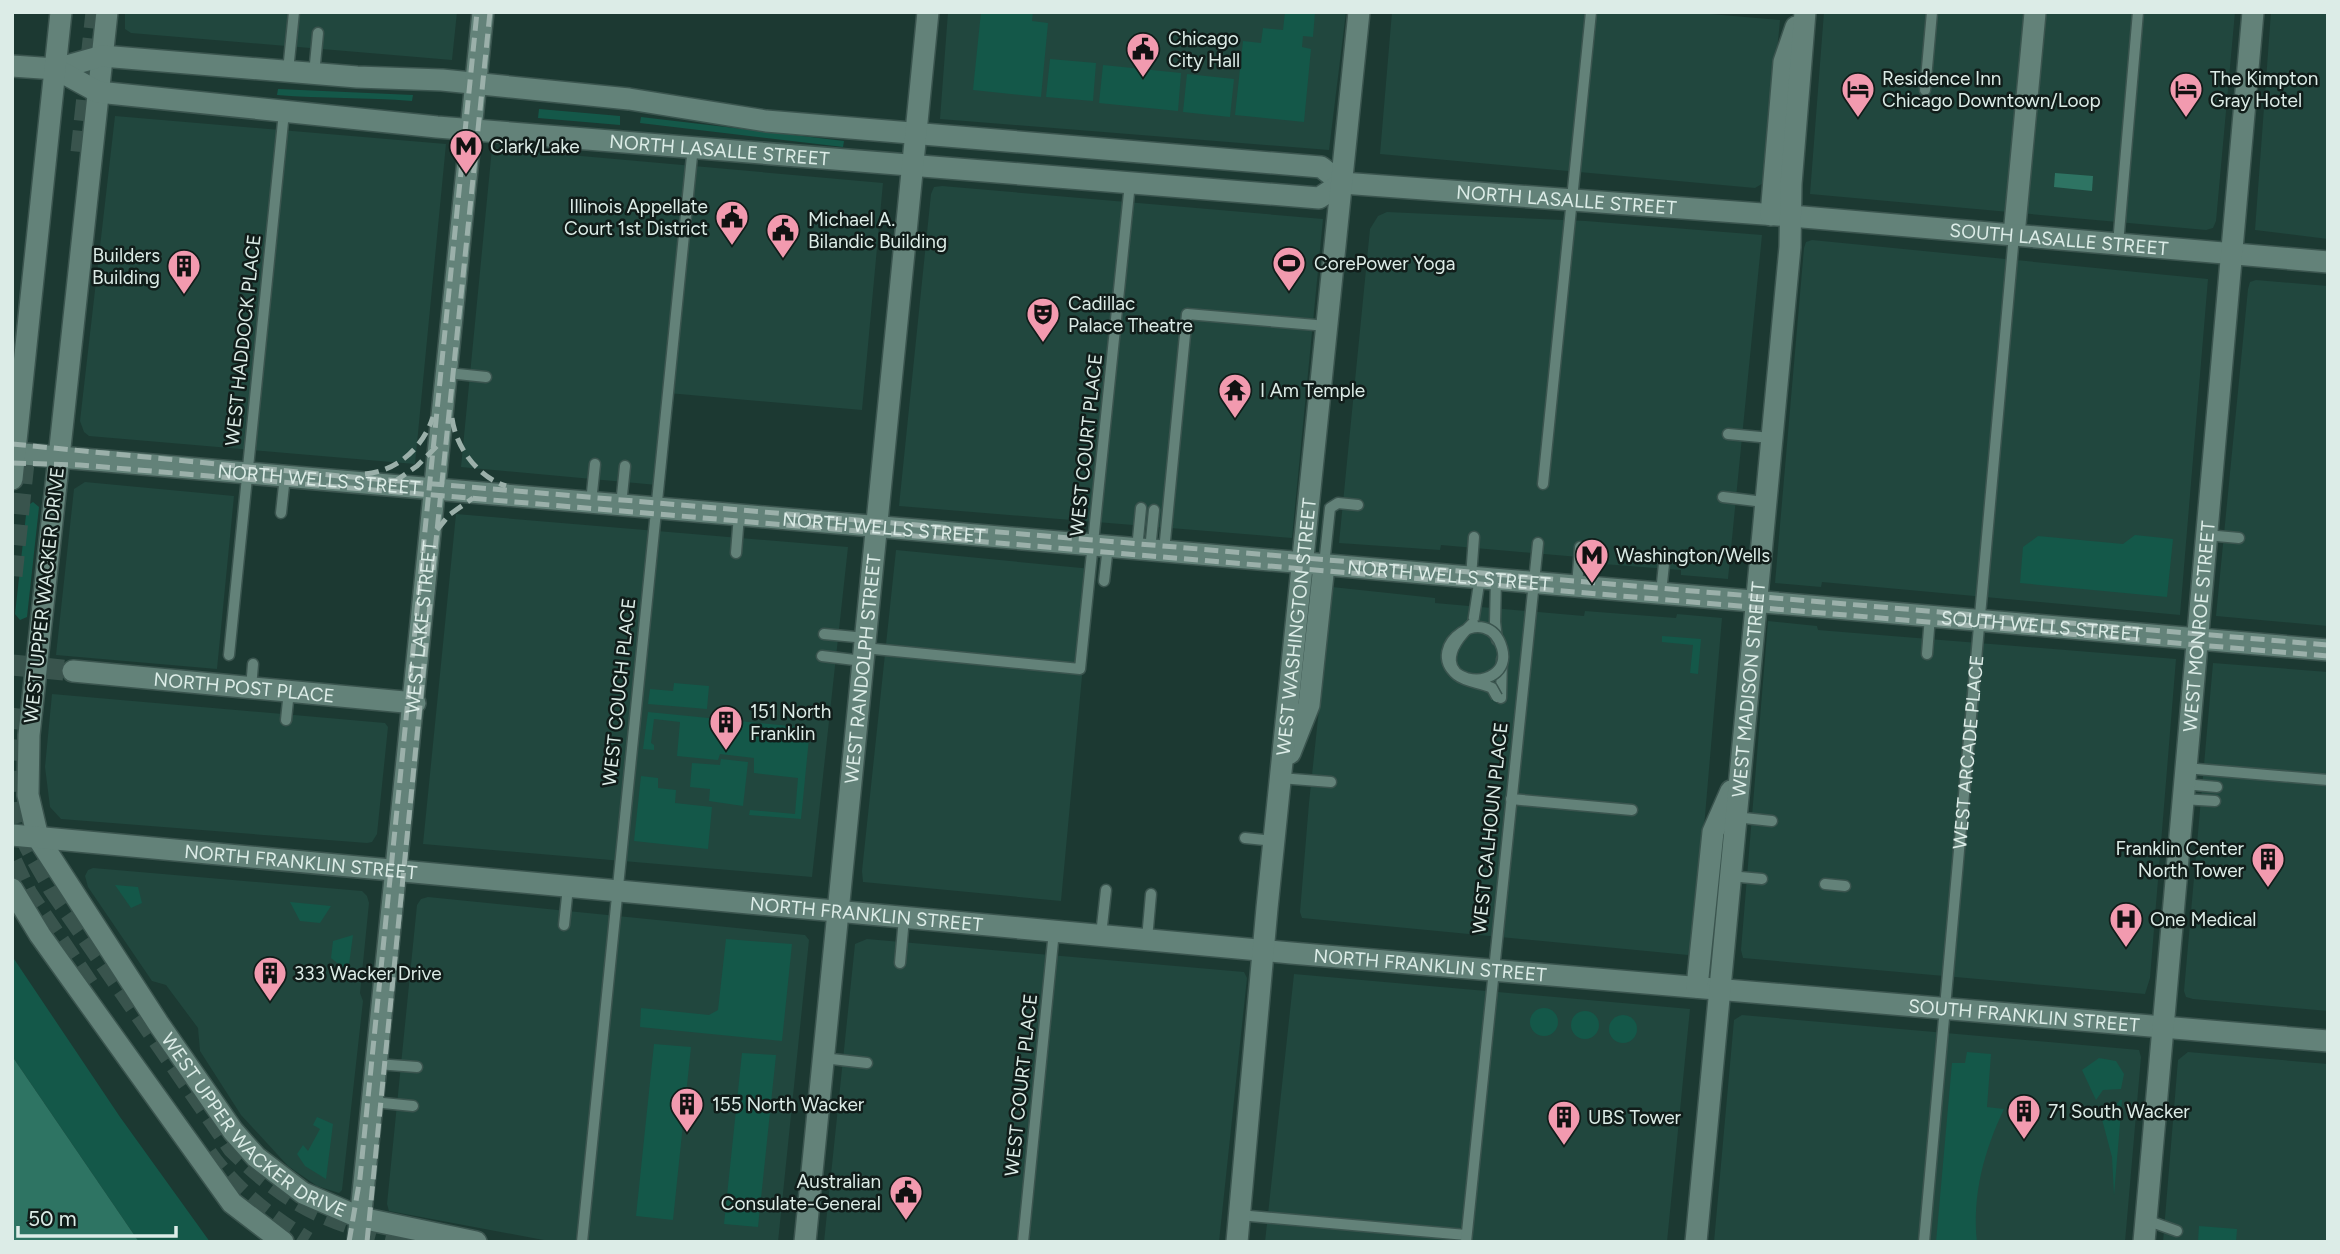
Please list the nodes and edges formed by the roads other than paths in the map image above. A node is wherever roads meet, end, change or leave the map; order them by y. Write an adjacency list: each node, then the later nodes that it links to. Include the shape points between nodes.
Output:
1 (61, 12): 17 (main road)
2 (107, 12): 15 (main road, WEST UPPER WACKER DRIVE)
3 (294, 12): 18 (lane)
4 (484, 12): 20 (main road, WEST LAKE STREET)
5 (928, 12): 25 (main road, WEST RANDOLPH STREET)
6 (1359, 12): 29 (main road, WEST WASHINGTON STREET)
7 (1591, 12): 30 (lane)
8 (1803, 12): 31 (main road, WEST MADISON STREET)
9 (1932, 12): 21 (lane)
10 (2026, 12): 13 (lane)
11 (2138, 12): 33 (lane)
12 (2253, 12): 34 (main road, WEST MONROE STREET)
13 (2035, 13): 32 (main road, WEST ARCADE PLACE)
14 (318, 33): 19 (lane)
15 (102, 56): 17 (main road, NORTH LASALLE STREET); 18 (main road, NORTH LASALLE STREET); 22 (main road, WEST UPPER WACKER DRIVE)
16 (12, 66): 17 (main road, NORTH LASALLE STREET)
17 (56, 69): 22 (main road, NORTH LASALLE STREET); 41 (main road)
18 (288, 71): 19 (main road, NORTH LASALLE STREET)
19 (314, 74): 20 (main road, NORTH LASALLE STREET)
20 (477, 84): 24 (main road, WEST LAKE STREET); 25 (main road, NORTH LASALLE STREET, via 629,99 766,121)
21 (1925, 90)
22 (98, 92): 23 (main road, NORTH LASALLE STREET); 42 (main road, WEST UPPER WACKER DRIVE)
23 (284, 112): 24 (main road, NORTH LASALLE STREET); 45 (lane, WEST HADDOCK PLACE)
24 (472, 130): 26 (main road, NORTH LASALLE STREET); 37 (main road, WEST LAKE STREET)
25 (916, 134): 27 (main road, WEST RANDOLPH STREET); 29 (main road, NORTH LASALLE STREET, via 1321,167)
26 (693, 146): 27 (main road, NORTH LASALLE STREET); 55 (lane, WEST COUCH PLACE)
27 (912, 167): 28 (main road, NORTH LASALLE STREET); 60 (main road, WEST RANDOLPH STREET)
28 (1130, 183): 29 (main road, NORTH LASALLE STREET, via 1319,198); 65 (lane, WEST COURT PLACE)
29 (1342, 183): 30 (main road, NORTH LASALLE STREET); 36 (main road, WEST WASHINGTON STREET)
30 (1573, 200): 31 (main road, NORTH LASALLE STREET); 48 (lane)
31 (1781, 215): 32 (main road, SOUTH LASALLE STREET); 40 (main road, WEST MADISON STREET)
32 (2014, 235): 33 (main road, SOUTH LASALLE STREET); 79 (lane, WEST ARCADE PLACE)
33 (2118, 244): 34 (main road, SOUTH LASALLE STREET)
34 (2231, 254): 35 (main road, SOUTH LASALLE STREET); 61 (main road, WEST MONROE STREET)
35 (2328, 262)
36 (1327, 326): 67 (lane, via 1187,314); 70 (main road, WEST WASHINGTON STREET)
37 (448, 373): 38 (lane); 49 (main road, WEST LAKE STREET)
38 (486, 377)
39 (1728, 434): 40 (lane)
40 (1771, 438): 52 (main road, WEST MADISON STREET)
41 (14, 453): 42 (main road, NORTH WELLS STREET); 47 (main road)
42 (59, 456): 45 (main road, NORTH WELLS STREET); 105 (main road, WEST UPPER WACKER DRIVE, via 27,763)
43 (595, 464): 51 (lane)
44 (625, 466): 53 (lane)
45 (246, 472): 46 (main road, NORTH WELLS STREET); 85 (lane, WEST HADDOCK PLACE)
46 (285, 476): 49 (main road, NORTH WELLS STREET); 58 (lane)
47 (12, 480)
48 (1543, 484)
49 (436, 489): 51 (main road, NORTH WELLS STREET); 91 (main road, WEST LAKE STREET)
50 (1723, 497): 52 (lane)
51 (591, 502): 53 (main road, NORTH WELLS STREET)
52 (1764, 502): 77 (main road, WEST MADISON STREET)
53 (621, 505): 55 (main road, NORTH WELLS STREET)
54 (1358, 505): 71 (lane, via 1338,503 1330,508)
55 (655, 508): 59 (main road, NORTH WELLS STREET); 116 (lane, WEST COUCH PLACE)
56 (1141, 508): 67 (lane)
57 (1154, 510): 67 (lane)
58 (281, 513)
59 (739, 515): 60 (main road, NORTH WELLS STREET); 68 (lane)
60 (877, 527): 65 (main road, NORTH WELLS STREET); 82 (main road, WEST RANDOLPH STREET)
61 (2206, 535): 63 (lane); 81 (main road, WEST MONROE STREET)
62 (1474, 537): 72 (lane)
63 (2239, 538)
64 (1538, 543): 74 (lane, WEST CALHOUN PLACE)
65 (1100, 546): 67 (main road, NORTH WELLS STREET); 73 (lane); 82 (lane, WEST COURT PLACE, via 1080,668)
66 (1580, 547): 75 (lane)
67 (1150, 550): 70 (main road, NORTH WELLS STREET)
68 (736, 553)
69 (1665, 554): 76 (lane)
70 (1303, 563): 71 (main road, NORTH WELLS STREET); 94 (main road, WEST WASHINGTON STREET)
71 (1324, 565): 72 (main road, NORTH WELLS STREET); 94 (main road, via 1309,705)
72 (1482, 578): 72 (lane, bridge, via 1495,622 1503,667 1499,698 1492,688 1462,678 1450,666 1448,657 1451,642 1460,631 1467,628 1476,627 1488,630 1499,639 1503,653 1499,668 1490,677 1472,680 1457,673 1452,666 1450,656 1455,639 1464,631 1473,623); 74 (main road, NORTH WELLS STREET)
73 (1104, 582)
74 (1534, 582): 75 (main road, NORTH WELLS STREET); 99 (lane, WEST CALHOUN PLACE)
75 (1577, 586): 76 (main road, NORTH WELLS STREET)
76 (1661, 593): 77 (main road, NORTH WELLS STREET)
77 (1755, 601): 78 (main road, SOUTH WELLS STREET); 93 (main road, WEST MADISON STREET)
78 (1930, 616): 79 (main road, SOUTH WELLS STREET); 84 (lane)
79 (1980, 620): 81 (main road, SOUTH WELLS STREET); 129 (lane, WEST ARCADE PLACE)
80 (824, 634): 82 (lane)
81 (2196, 639): 83 (main road, SOUTH WELLS STREET); 97 (main road, WEST MONROE STREET)
82 (864, 649): 86 (lane); 118 (main road, WEST RANDOLPH STREET)
83 (2328, 650)
84 (1927, 654)
85 (229, 655)
86 (822, 656)
87 (253, 664): 89 (lane)
88 (73, 671): 89 (main road, NORTH POST PLACE)
89 (251, 688): 90 (main road, NORTH POST PLACE)
90 (289, 691): 91 (main road, NORTH POST PLACE); 92 (lane)
91 (415, 703): 108 (main road, WEST LAKE STREET)
92 (286, 720)
93 (1738, 776): 102 (main road, WEST MADISON STREET); 127 (main road, via 1713,832)
94 (1280, 778): 96 (lane); 107 (main road, WEST WASHINGTON STREET)
95 (2328, 780): 97 (lane)
96 (1331, 782)
97 (2184, 784): 98 (lane); 100 (lane); 130 (main road, WEST MONROE STREET)
98 (2217, 788)
99 (1511, 799): 101 (lane); 126 (lane, WEST CALHOUN PLACE)
100 (2215, 802)
101 (1632, 810)
102 (1735, 817): 103 (lane); 109 (main road, WEST MADISON STREET)
103 (1772, 821)
104 (12, 835): 105 (main road, NORTH FRANKLIN STREET)
105 (38, 838): 108 (main road, NORTH FRANKLIN STREET); 139 (main road, WEST UPPER WACKER DRIVE, via 233,1131 282,1179)
106 (1245, 838): 107 (lane)
107 (1274, 841): 124 (main road, WEST WASHINGTON STREET)
108 (397, 870): 113 (main road, NORTH FRANKLIN STREET); 134 (main road, WEST LAKE STREET)
109 (1730, 876): 110 (lane); 128 (main road, WEST MADISON STREET)
110 (1762, 879)
111 (1825, 884): 112 (lane)
112 (1845, 886)
113 (568, 887): 116 (main road, NORTH FRANKLIN STREET); 120 (lane)
114 (12, 889): 143 (main road, via 232,1203)
115 (1106, 890): 122 (lane)
116 (617, 891): 118 (main road, NORTH FRANKLIN STREET); 146 (lane, WEST COUCH PLACE)
117 (1151, 894): 123 (lane)
118 (837, 912): 119 (main road, NORTH FRANKLIN STREET); 132 (main road, WEST RANDOLPH STREET)
119 (904, 918): 121 (main road, NORTH FRANKLIN STREET); 125 (lane)
120 (564, 925)
121 (1054, 931): 122 (main road, NORTH FRANKLIN STREET); 148 (lane, WEST COURT PLACE)
122 (1101, 935): 123 (main road, NORTH FRANKLIN STREET)
123 (1147, 939): 124 (main road, NORTH FRANKLIN STREET)
124 (1263, 950): 126 (main road, NORTH FRANKLIN STREET); 138 (main road, WEST WASHINGTON STREET)
125 (900, 963)
126 (1492, 970): 127 (main road, NORTH FRANKLIN STREET); 142 (lane, WEST CALHOUN PLACE)
127 (1698, 988): 128 (main road, NORTH FRANKLIN STREET)
128 (1720, 989): 129 (main road, SOUTH FRANKLIN STREET); 150 (main road, WEST MADISON STREET)
129 (1945, 1007): 130 (main road, SOUTH FRANKLIN STREET); 151 (lane, WEST ARCADE PLACE)
130 (2162, 1026): 131 (main road, SOUTH FRANKLIN STREET); 140 (main road, WEST MONROE STREET)
131 (2328, 1041)
132 (823, 1058): 133 (lane); 147 (main road, WEST RANDOLPH STREET)
133 (867, 1063)
134 (377, 1064): 135 (lane); 136 (main road, WEST LAKE STREET)
135 (417, 1068)
136 (373, 1102): 137 (lane); 139 (main road, WEST LAKE STREET)
137 (413, 1105)
138 (1239, 1214): 142 (lane); 149 (main road, WEST WASHINGTON STREET)
139 (360, 1218): 144 (main road, WEST LAKE STREET); 145 (main road, WEST UPPER WACKER DRIVE)
140 (2146, 1220): 141 (lane); 152 (main road, WEST MONROE STREET)
141 (2177, 1231)
142 (1466, 1238)
143 (283, 1242)
144 (358, 1242)
145 (476, 1242)
146 (582, 1242)
147 (805, 1242)
148 (1023, 1242)
149 (1237, 1242)
150 (1696, 1242)
151 (1924, 1242)
152 (2144, 1242)

